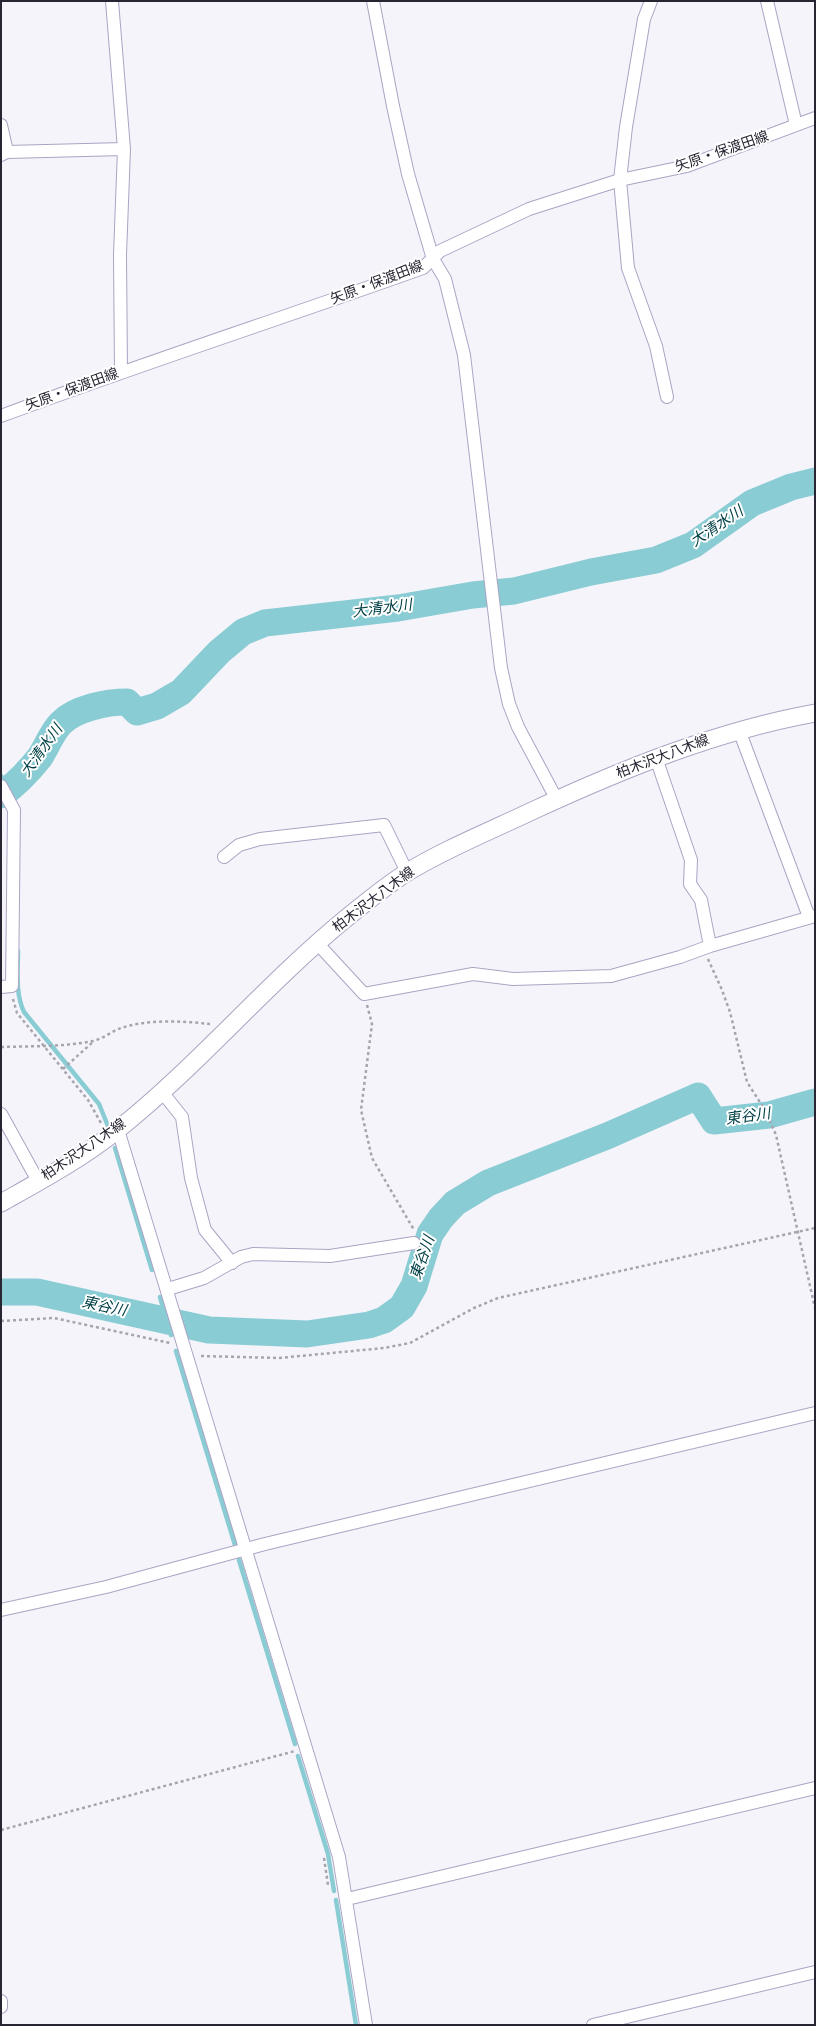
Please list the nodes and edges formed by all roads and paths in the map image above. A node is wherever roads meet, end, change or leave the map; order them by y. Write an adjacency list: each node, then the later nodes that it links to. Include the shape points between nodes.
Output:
1 (112, 1): 8 (street)
2 (373, 1): 11 (street, via 408,174)
3 (651, 1): 10 (street, via 644,19)
4 (767, 1): 7 (street)
5 (815, 118): 7 (street, 矢原・保渡田線)
6 (1, 125): 9 (street)
7 (796, 125): 10 (street, 矢原・保渡田線, via 687,166)
8 (124, 149): 9 (street); 12 (street, via 120,255)
9 (4, 153)
10 (620, 180): 11 (street, 矢原・保渡田線, via 529,209 440,251); 13 (street, via 625,254 656,346)
11 (433, 259): 12 (street, 矢原・保渡田線, via 423,268); 19 (street, via 445,279 464,355 501,668 518,727)
12 (121, 372): 14 (street, 矢原・保渡田線)
13 (666, 397)
14 (1, 416)
15 (815, 713): 16 (main road, 柏木沢大八木線)
16 (739, 730): 17 (main road, 柏木沢大八木線); 24 (street)
17 (656, 758): 19 (main road, 柏木沢大八木線); 26 (street, via 691,860 690,884 701,900)
18 (1, 786): 20 (street)
19 (557, 800): 23 (main road, 柏木沢大八木線)
20 (12, 807): 21 (street); 27 (street)
21 (1, 811)
22 (224, 857): 23 (street, via 239,845 260,840 384,825)
23 (407, 872): 25 (main road, 柏木沢大八木線)
24 (812, 916): 26 (street)
25 (317, 943): 28 (street); 29 (main road, 柏木沢大八木線)
26 (706, 947): 28 (street, via 611,976 513,979 473,974); 40 (path, via 730,1012 747,1082 776,1135)
27 (7, 986): 31 (path, via 18,1013)
28 (364, 994): 41 (path, via 372,1024 361,1110 372,1158 417,1236)
29 (231, 1025): 30 (path, via 189,1022 141,1024 121,1028); 34 (main road, 柏木沢大八木線)
30 (95, 1041): 31 (path); 33 (path)
31 (46, 1046): 32 (path); 33 (path)
32 (1, 1047)
33 (64, 1068): 36 (path)
34 (162, 1092): 36 (main road, 柏木沢大八木線); 42 (street, via 182,1117 191,1178 205,1230)
35 (1, 1114): 37 (street)
36 (111, 1129): 37 (main road, 柏木沢大八木線); 43 (street)
37 (38, 1181): 38 (main road, 柏木沢大八木線)
38 (1, 1203)
39 (815, 1228): 40 (path)
40 (797, 1232): 44 (path); 47 (path, via 498,1298 410,1342 384,1348 279,1358)
41 (414, 1243): 42 (street, via 330,1256 253,1254)
42 (232, 1263): 43 (street)
43 (169, 1293): 46 (street)
44 (815, 1308)
45 (1, 1321): 46 (path, via 54,1318 167,1343)
46 (182, 1340): 47 (street)
47 (188, 1356): 49 (street)
48 (815, 1413): 49 (street)
49 (246, 1550): 50 (street, via 106,1587); 51 (street)
50 (1, 1610)
51 (307, 1748): 53 (path); 56 (street, via 339,1857)
52 (815, 1788): 56 (street)
53 (1, 1830)
54 (324, 1856): 55 (path)
55 (329, 1891)
56 (347, 1899): 60 (street)
57 (815, 1972): 61 (street)
58 (1, 2001): 59 (street)
59 (1, 2007)
60 (366, 2025)
61 (592, 2025)

